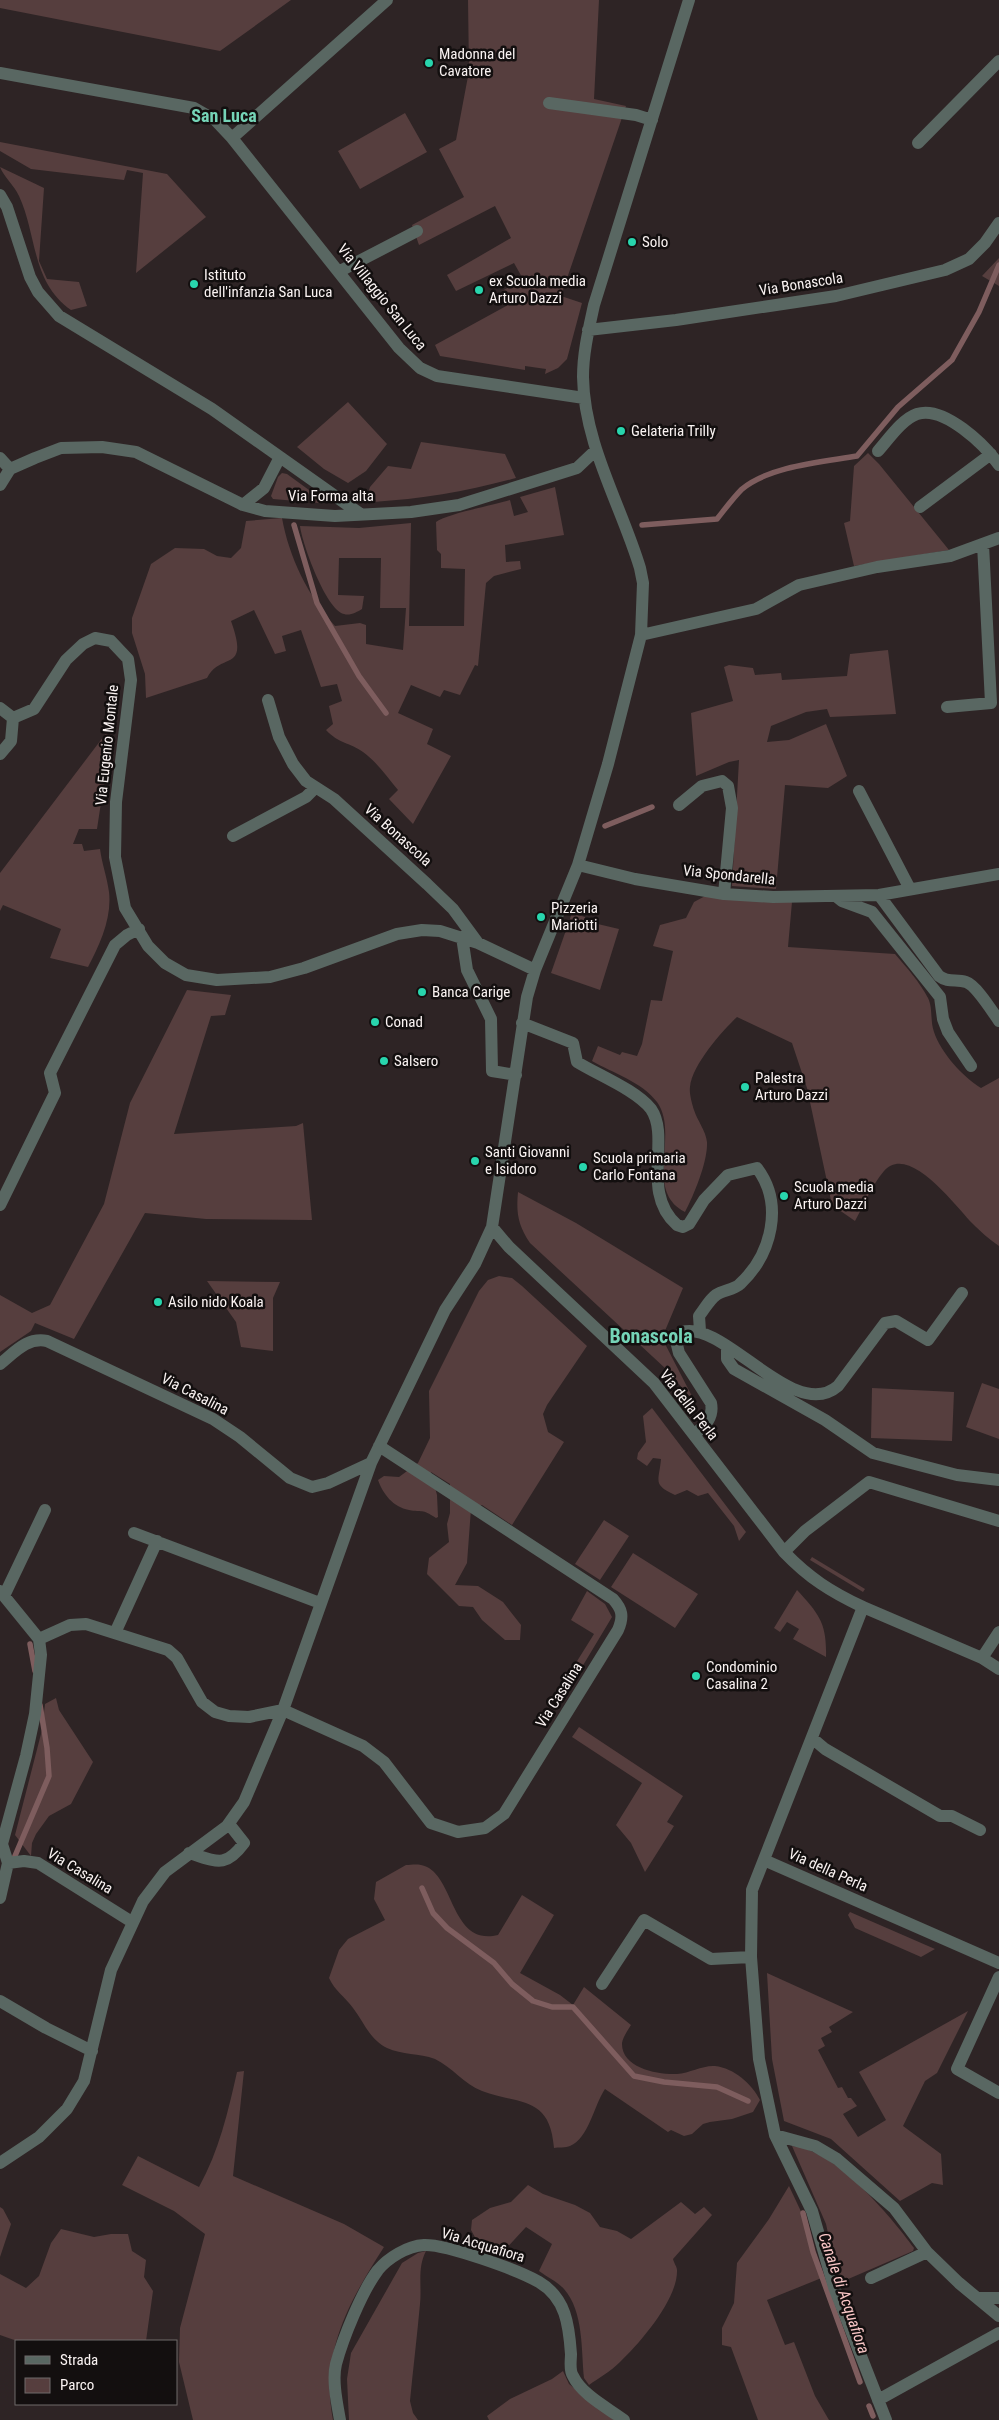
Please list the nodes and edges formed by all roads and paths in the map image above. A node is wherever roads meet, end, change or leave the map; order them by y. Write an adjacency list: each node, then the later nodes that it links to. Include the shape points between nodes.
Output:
1 (387, 0): 7 (street)
2 (689, 0): 6 (street)
3 (999, 61): 8 (street)
4 (0, 72): 7 (street, Via Villaggio San Luca, via 194,108 215,120)
5 (549, 104): 6 (street)
6 (652, 120): 13 (street)
7 (232, 138): 12 (street, Via Villaggio San Luca)
8 (918, 143)
9 (0, 195): 18 (street, via 30,276 49,306 212,409)
10 (999, 223): 13 (street, Via Bonascola, via 968,259 945,270 836,296)
11 (416, 231): 12 (street)
12 (340, 271): 14 (street, Via Villaggio San Luca, via 398,348 420,368 437,376)
13 (588, 330): 14 (street)
14 (584, 398): 15 (street)
15 (596, 450): 25 (street, Via Forma alta, via 577,468 459,505 411,512); 29 (street, via 640,568)
16 (878, 452): 17 (street, via 898,428 916,414 931,412 956,423)
17 (991, 454): 20 (street); 24 (street)
18 (280, 457): 23 (street, via 264,488); 25 (street)
19 (0, 458): 21 (street)
20 (999, 465)
21 (10, 469): 22 (street); 23 (street, Via Forma alta, via 61,448 102,447 136,452)
22 (0, 485)
23 (243, 505): 25 (street, Via Forma alta, via 264,511 309,515)
24 (920, 507)
25 (359, 513)
26 (999, 538): 27 (street)
27 (983, 544): 28 (street); 29 (street, via 950,556 877,567 800,586 756,609)
28 (994, 613): 31 (street, via 991,703)
29 (642, 635): 39 (street)
30 (268, 700): 35 (street, Via Bonascola, via 279,737 293,764)
31 (946, 707)
32 (0, 708): 33 (street)
33 (13, 718): 34 (street, via 11,741); 45 (street, Via Eugenio Montale, via 34,709 66,660 83,644 95,638 111,641 128,659 131,680 116,802 115,857 125,908)
34 (0, 754)
35 (315, 788): 38 (street, via 306,797); 47 (street, Via Bonascola, via 334,799 428,884 453,909)
36 (859, 791): 41 (street)
37 (679, 805): 42 (street, via 702,786 722,780 728,786 732,808)
38 (233, 836)
39 (578, 866): 42 (street, Via Spondarella); 48 (street)
40 (999, 874): 41 (street, Via Spondarella)
41 (910, 889): 44 (street, Via Spondarella)
42 (724, 894): 43 (street, Via Spondarella, via 773,897)
43 (836, 895): 44 (street, Via Spondarella); 51 (street, via 842,901 872,912 928,981 940,997 948,1032)
44 (879, 895): 49 (street, via 939,976 946,981 966,982 973,987)
45 (139, 929): 46 (street, Via Eugenio Montale, via 148,946 165,963 186,975 217,980 270,977 397,934 422,930); 53 (street, via 115,945 50,1073 55,1093)
46 (462, 937): 47 (street, Via Eugenio Montale); 52 (street, via 467,970 491,1019 492,1071)
47 (478, 942): 48 (street, Via Bonascola)
48 (535, 970): 50 (street)
49 (999, 1019)
50 (522, 1022): 52 (street); 56 (street, via 573,1043 577,1062 632,1093 652,1111 657,1124 657,1190 676,1225 683,1227 689,1224 704,1200 728,1176 757,1168 765,1179 773,1219 768,1244 738,1286 716,1295 698,1316)
51 (971, 1066)
52 (516, 1075): 54 (street)
53 (0, 1205)
54 (492, 1227): 59 (street, Via della Perla, via 508,1247 654,1383); 60 (street, via 475,1264 445,1310)
55 (962, 1294): 57 (street, via 928,1340 896,1321 885,1323 838,1386 820,1396 796,1390)
56 (700, 1331): 57 (street); 59 (street, via 682,1332 676,1341 679,1353 711,1403 709,1422)
57 (727, 1348): 62 (street, via 727,1359 734,1369 825,1420 873,1454 957,1474)
58 (0, 1364): 61 (street, Via Casalina, via 27,1342 36,1339 47,1341 212,1419 240,1437 290,1478 312,1486 328,1483)
59 (694, 1435): 67 (street, Via della Perla)
60 (379, 1446): 61 (street); 76 (street, Via Casalina, via 613,1599 621,1608 622,1621 504,1814 485,1828 458,1832 431,1823 384,1762 363,1746)
61 (370, 1463): 69 (street)
62 (999, 1480)
63 (45, 1510): 68 (street)
64 (999, 1521): 67 (street, via 869,1482 805,1531)
65 (134, 1533): 66 (street)
66 (157, 1541): 69 (street); 72 (street)
67 (784, 1552): 70 (street, Via della Perla, via 831,1592)
68 (2, 1594): 73 (street)
69 (320, 1603): 76 (street)
70 (863, 1607): 74 (street, Via della Perla); 77 (street, Via della Perla)
71 (999, 1632): 74 (street)
72 (115, 1633): 73 (street, via 86,1624 70,1624); 76 (street, via 168,1650 177,1658 202,1702 215,1712 249,1717)
73 (40, 1639): 82 (street, via 35,1714 2,1844)
74 (982, 1658): 75 (street, Via della Perla)
75 (999, 1669)
76 (283, 1710): 78 (street, via 250,1789 238,1814)
77 (812, 1738): 79 (street, via 825,1749 940,1816 952,1816); 81 (street, Via della Perla)
78 (229, 1824): 80 (street); 80 (street, via 244,1843 233,1856 216,1862)
79 (980, 1830)
80 (189, 1853): 84 (street, via 164,1872)
81 (764, 1860): 85 (street, via 752,1890); 86 (street, Via della Perla)
82 (8, 1863): 83 (street); 84 (street, Via Casalina, via 24,1861 38,1864)
83 (0, 1898)
84 (132, 1922): 90 (street, via 111,1970)
85 (751, 1957): 88 (street, via 711,1959 644,1920); 92 (street, via 759,2059)
86 (999, 1963)
87 (999, 1977): 91 (street, via 957,2069)
88 (602, 1984)
89 (0, 2001): 90 (street)
90 (92, 2050): 93 (street, via 84,2080 67,2109 39,2137)
91 (999, 2093)
92 (775, 2135): 94 (street, via 815,2146 837,2159 894,2208); 100 (street, via 812,2211 834,2287)
93 (0, 2163)
94 (927, 2252): 95 (street); 96 (street)
95 (871, 2278)
96 (977, 2298): 97 (street); 98 (street)
97 (999, 2298)
98 (999, 2316)
99 (999, 2333): 100 (street)
100 (878, 2400): 103 (street)
101 (340, 2420): 102 (street, Via Acquafiora, via 336,2365 353,2318 378,2270 398,2253 423,2245 463,2253 532,2278 551,2290 564,2307 572,2375 581,2388)
102 (624, 2420)
103 (886, 2420)

